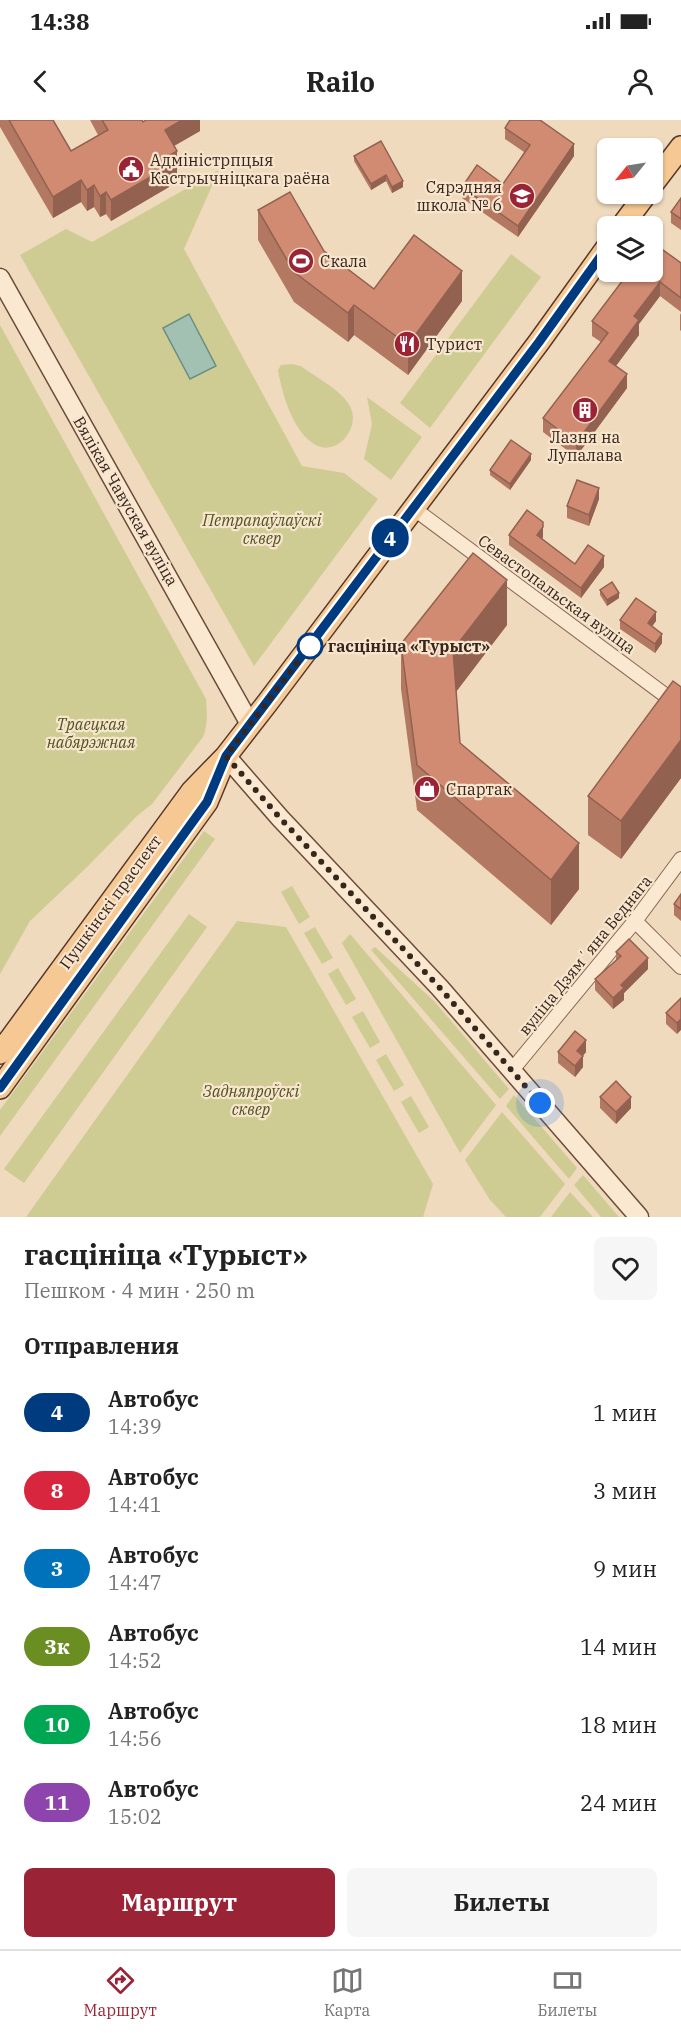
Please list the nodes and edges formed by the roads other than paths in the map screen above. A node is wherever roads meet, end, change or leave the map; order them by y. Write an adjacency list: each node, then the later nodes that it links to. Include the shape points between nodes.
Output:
1 (681, 147): 2 (main road)
2 (663, 171)
3 (597, 261): 5 (main road, Пушкінскі праспект)
4 (0, 278): 7 (main road, Вялікая Чавуская вуліца)
5 (413, 508): 6 (street, Севастопальская вуліца); 7 (main road, Пушкінскі праспект)
6 (681, 707)
7 (250, 724): 8 (main road, Пушкінскі праспект)
8 (226, 756): 12 (main road, Пушкінскі праспект, via 192,791); 13 (main road); 14 (main road, Пушкінскі праспект, via 207,802)
9 (681, 859): 10 (street, вуліца Дзямʼяна Беднага)
10 (634, 921): 11 (street); 13 (street, вуліца Дзямʼяна Беднага)
11 (681, 967)
12 (0, 1053)
13 (512, 1070): 15 (main road)
14 (0, 1088)
15 (639, 1217)

